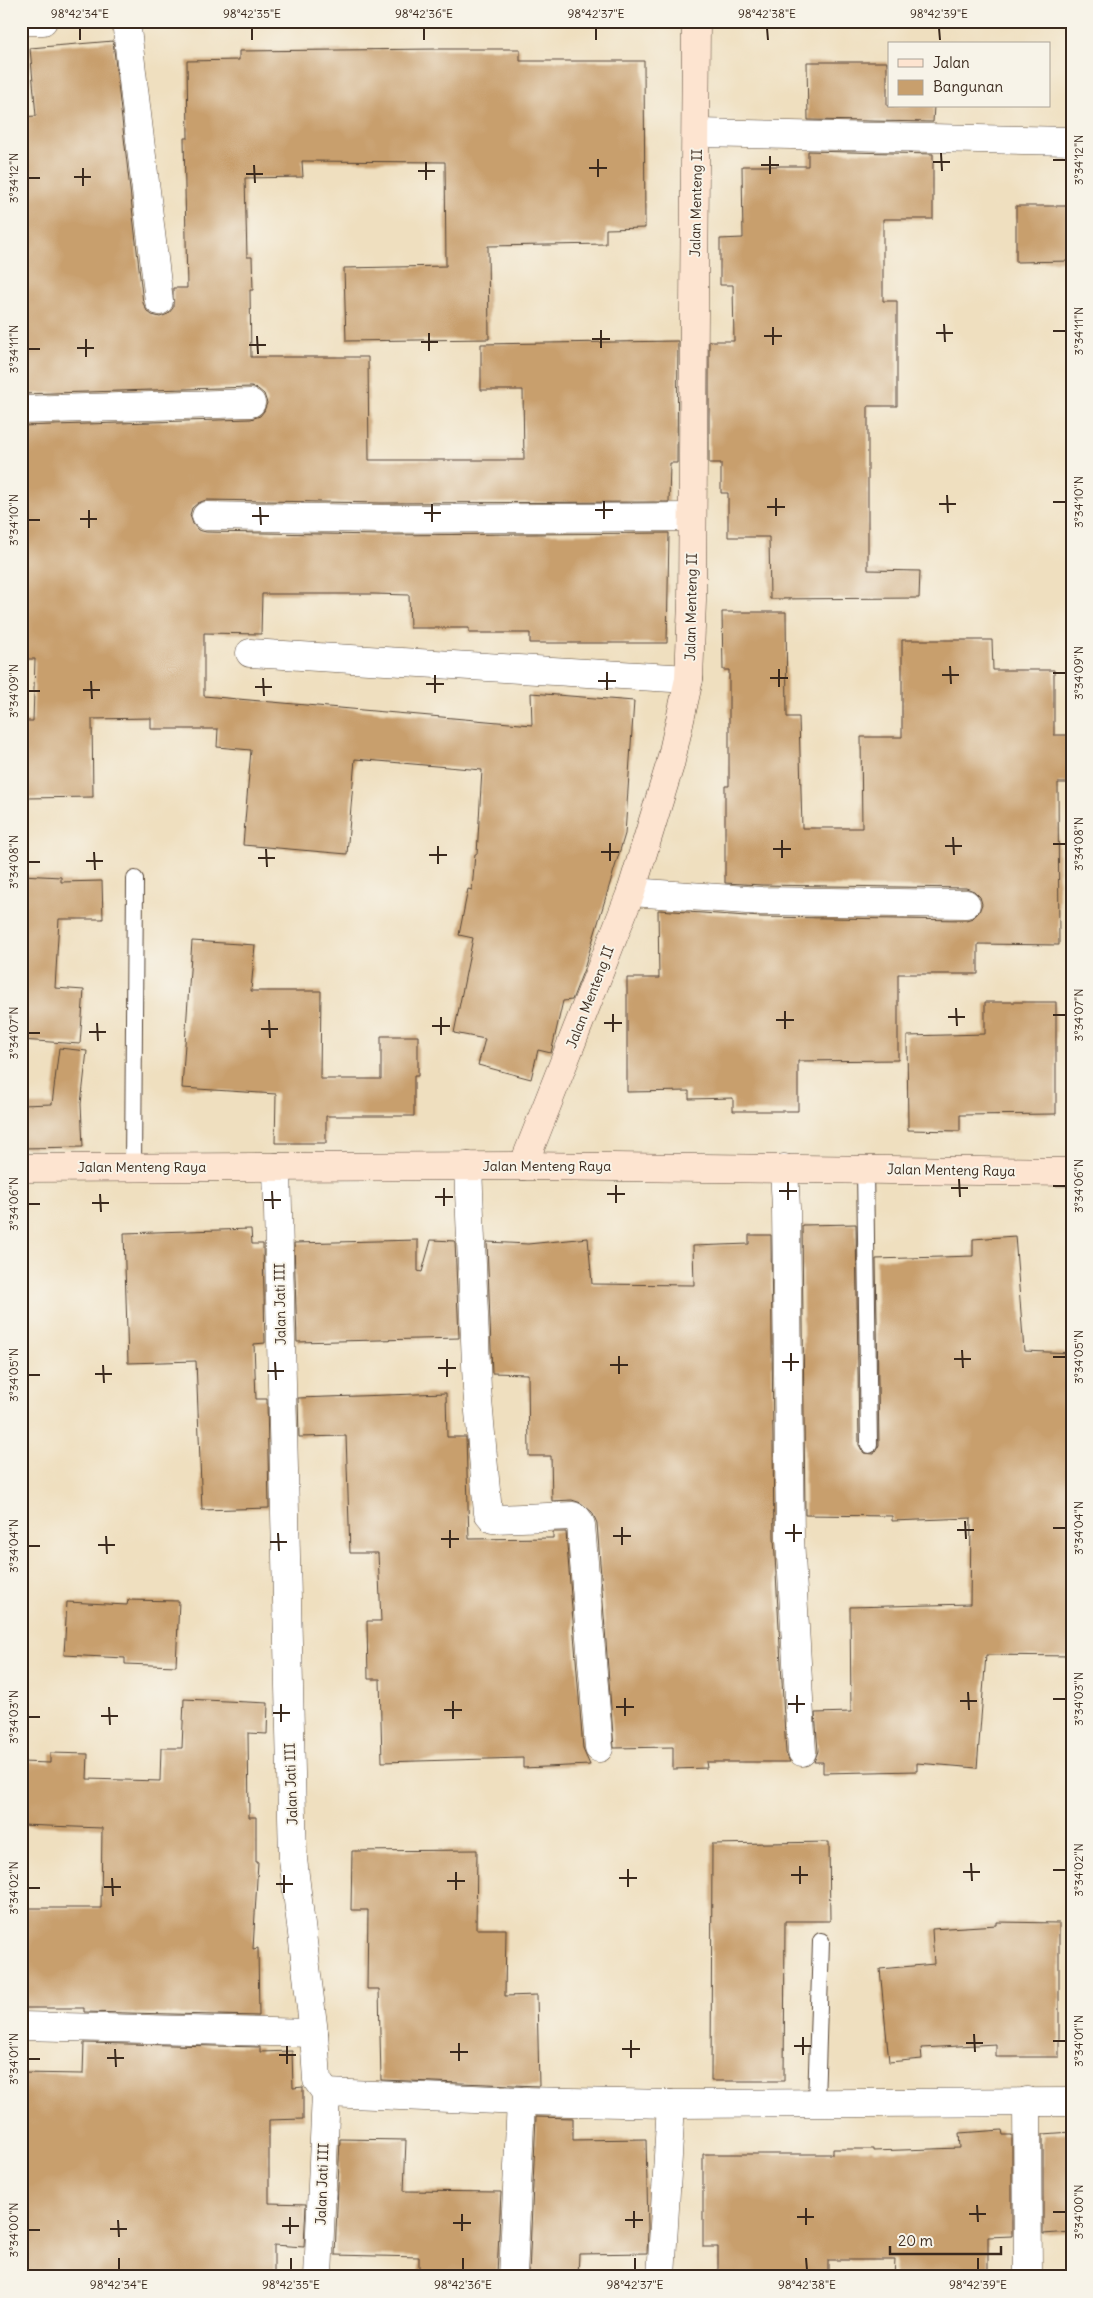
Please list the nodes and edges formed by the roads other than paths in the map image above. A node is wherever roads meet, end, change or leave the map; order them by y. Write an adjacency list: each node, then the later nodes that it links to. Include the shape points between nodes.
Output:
1 (43, 21): 4 (street)
2 (126, 21): 7 (street)
3 (696, 21): 5 (street, Jalan Menteng II)
4 (21, 22)
5 (697, 133): 6 (street); 11 (street, Jalan Menteng II)
6 (1072, 141)
7 (159, 301)
8 (251, 403): 9 (street)
9 (21, 410)
10 (206, 516): 11 (street, via 380,519)
11 (692, 517): 13 (street, Jalan Menteng II)
12 (250, 653): 13 (street)
13 (689, 679): 15 (street, Jalan Menteng II, via 670,765)
14 (136, 879): 19 (lane)
15 (631, 892): 16 (street, via 761,901); 18 (street, Jalan Menteng II)
16 (966, 904)
17 (468, 1166): 18 (street, Jalan Menteng Raya); 20 (street, Jalan Menteng Raya); 26 (street, via 477,1389 488,1513 493,1519 573,1516 578,1519 582,1534)
18 (524, 1166): 22 (street, Jalan Menteng Raya)
19 (133, 1167): 20 (street, Jalan Menteng Raya); 21 (street, Jalan Menteng Raya)
20 (277, 1167): 30 (street, Jalan Jati III, via 293,1859)
21 (21, 1168)
22 (784, 1168): 23 (street, Jalan Menteng Raya); 27 (street, via 790,1538)
23 (865, 1169): 24 (street, Jalan Menteng Raya); 25 (lane)
24 (1072, 1172)
25 (869, 1445)
26 (599, 1748)
27 (802, 1752)
28 (821, 1941): 35 (lane)
29 (21, 2026): 30 (street)
30 (314, 2033): 31 (street, Jalan Jati III, via 317,2080)
31 (326, 2092): 33 (street); 37 (street, Jalan Jati III)
32 (1027, 2101): 34 (street); 35 (street); 40 (street)
33 (521, 2102): 36 (street); 38 (street)
34 (1072, 2102)
35 (816, 2103): 36 (street)
36 (671, 2104): 39 (street)
37 (318, 2277)
38 (513, 2277)
39 (661, 2277)
40 (1028, 2277)

